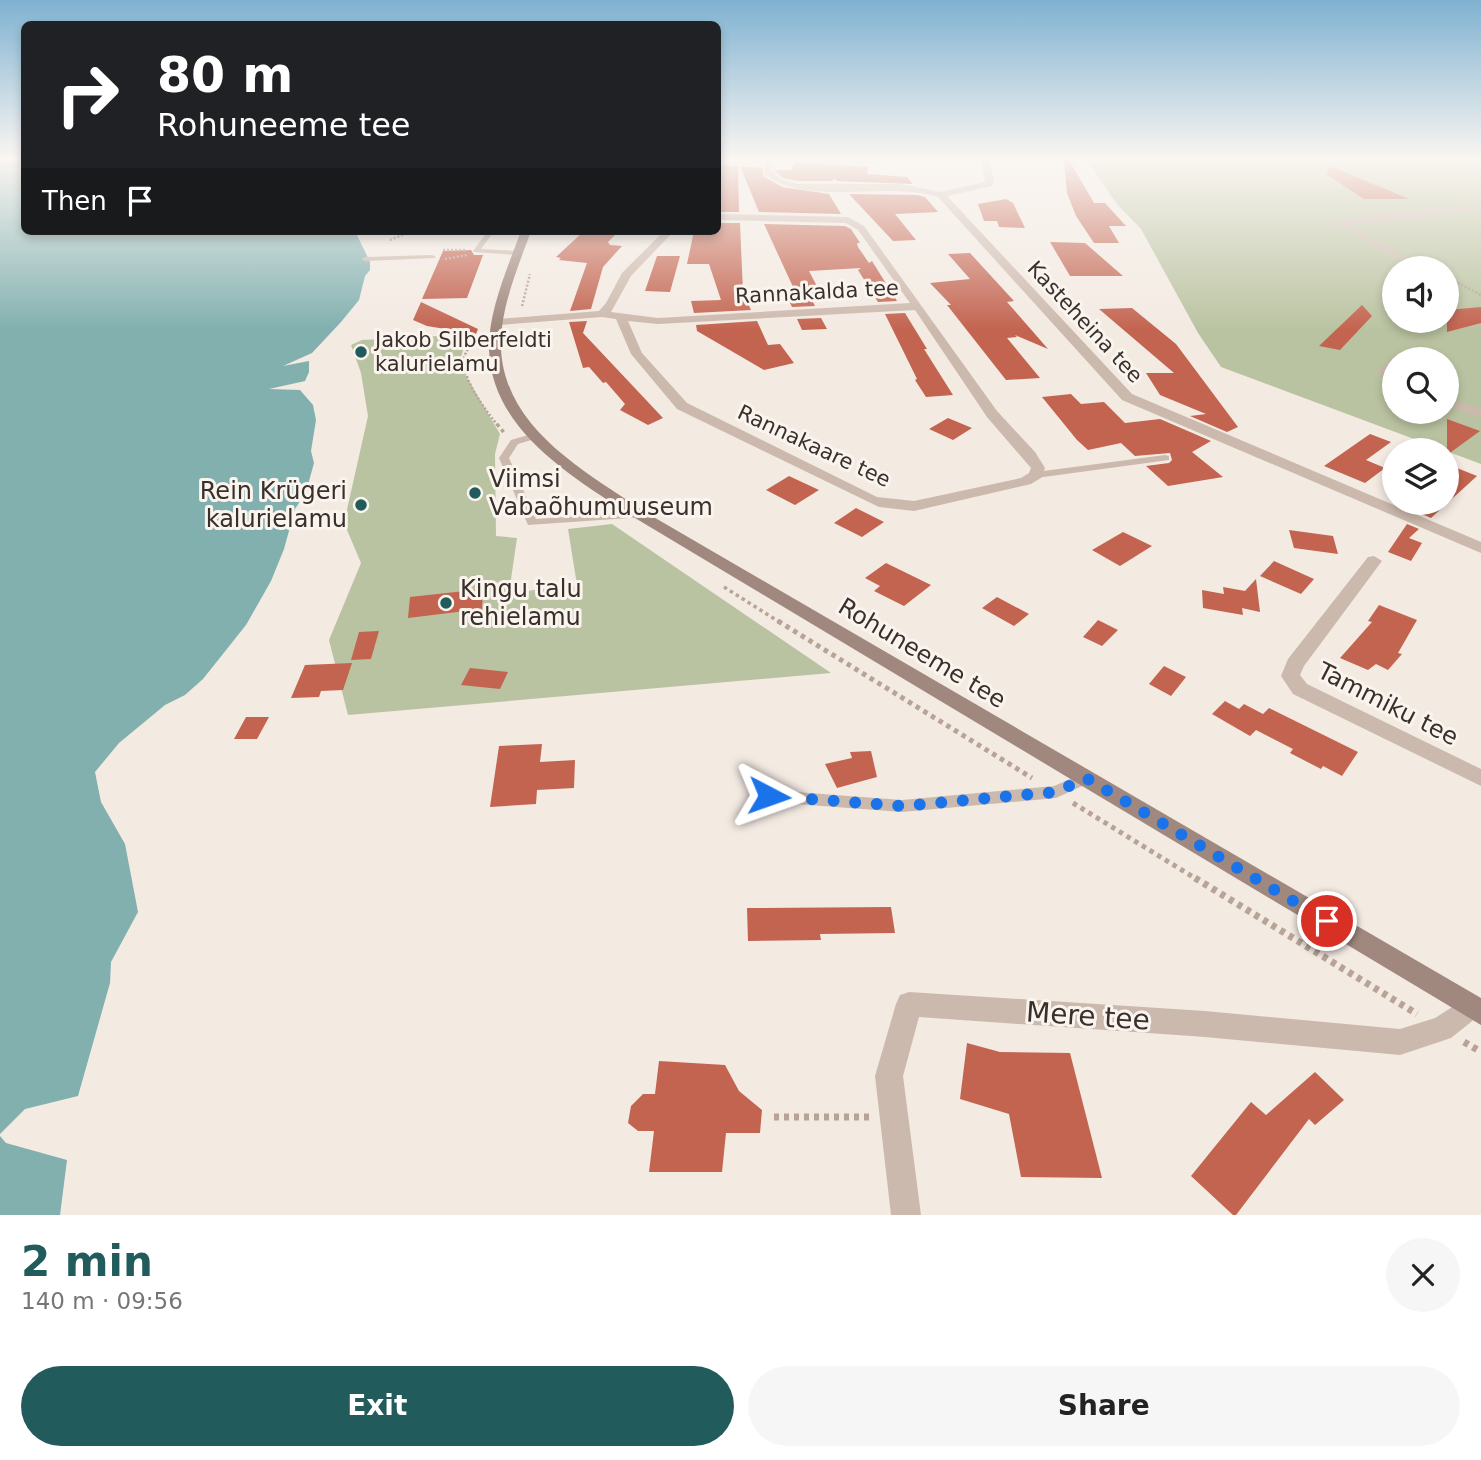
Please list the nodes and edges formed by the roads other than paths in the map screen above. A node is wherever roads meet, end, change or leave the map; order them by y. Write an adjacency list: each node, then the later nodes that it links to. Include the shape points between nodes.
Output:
1 (721, 217): 14 (street, Rannakalda tee, via 848,220 862,228)
2 (961, 217): 24 (street, Kasteheina tee, via 1127,397)
3 (1395, 217): 4 (street)
4 (1339, 223): 11 (lane)
5 (488, 235): 9 (lane, via 476,249)
6 (525, 235): 10 (street, Rohuneeme tee)
7 (664, 235): 15 (street, via 626,275)
8 (468, 252): 9 (lane)
9 (479, 252): 10 (lane)
10 (518, 253): 17 (street, Rohuneeme tee)
11 (1399, 256)
12 (432, 257): 13 (lane)
13 (365, 258)
14 (918, 306): 16 (street, Rannakalda tee, via 658,321); 22 (street, via 992,414 1030,455 1038,468)
15 (602, 314): 16 (street, Rannakalda tee); 17 (street, Rannakalda tee)
16 (622, 319): 22 (street, Rannakaare tee, via 623,330 658,384 682,406 872,500 914,506)
17 (499, 322): 20 (street, Rohuneeme tee, via 495,349 502,383 512,407)
18 (1459, 405): 19 (street)
19 (1481, 413)
20 (535, 436): 23 (street, Rohuneeme tee); 23 (lane, via 514,442 504,458 532,523)
21 (1166, 458): 22 (lane)
22 (1036, 475)
23 (640, 515): 26 (street, Rohuneeme tee)
24 (1481, 548)
25 (1374, 561): 27 (street, Tammiku tee, via 1290,676 1300,690)
26 (1086, 778): 28 (lane, via 1056,792 902,806); 29 (street, Rohuneeme tee)
27 (1481, 778)
28 (769, 796)
29 (1476, 1009): 30 (street, Mere tee, via 1442,1029 1399,1042 909,1004 889,1076)
30 (906, 1215)

